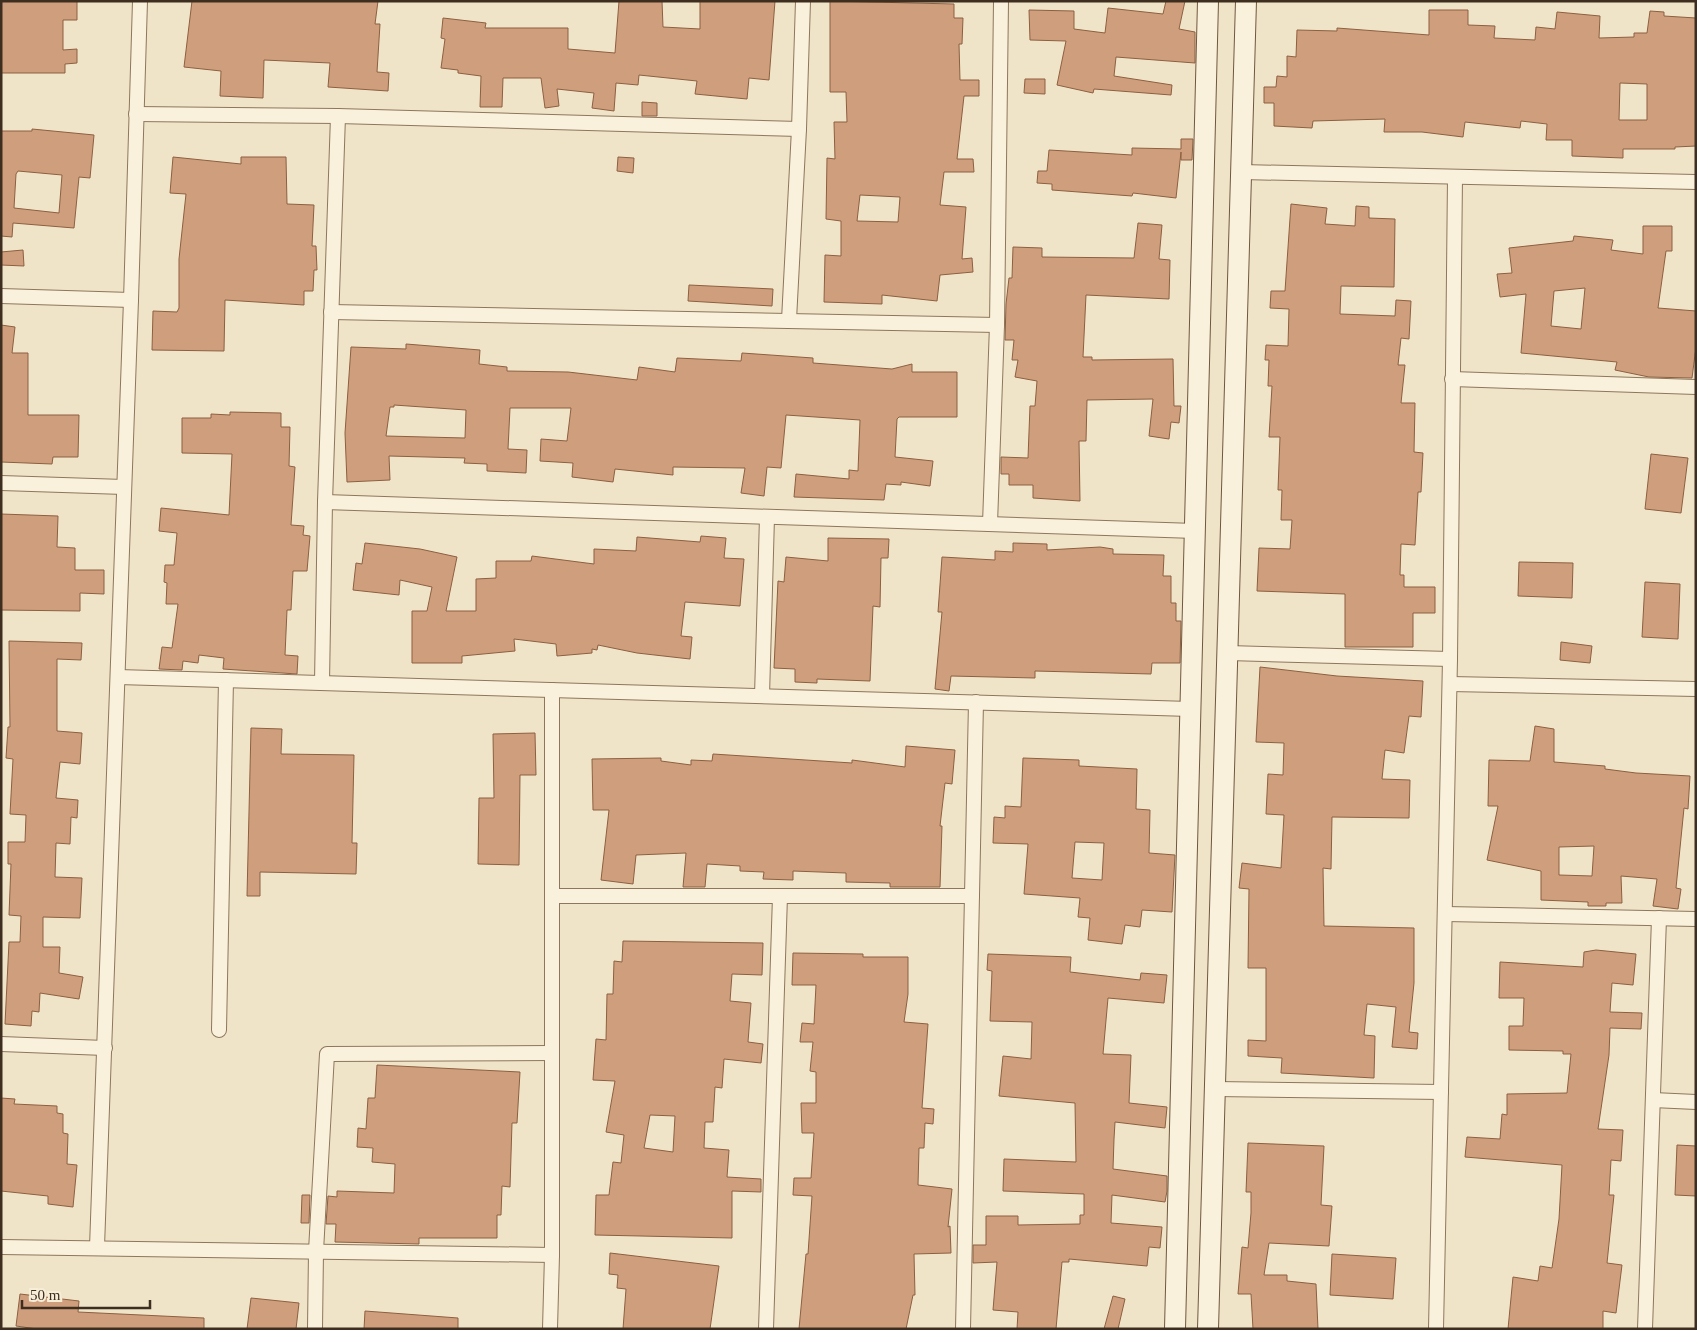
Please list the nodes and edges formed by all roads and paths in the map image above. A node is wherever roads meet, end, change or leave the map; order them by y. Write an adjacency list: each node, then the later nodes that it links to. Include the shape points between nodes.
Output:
1 (140, 1): 6 (street)
2 (803, 1): 8 (street)
3 (1001, 1): 16 (street)
4 (1208, 1): 24 (street)
5 (1246, 1): 9 (street)
6 (136, 114): 7 (street); 13 (street)
7 (338, 116): 8 (street); 14 (street)
8 (800, 129): 15 (street)
9 (1242, 172): 10 (street); 25 (street)
10 (1455, 177): 11 (street); 17 (street)
11 (1696, 182)
12 (1, 296): 13 (street)
13 (131, 300): 20 (street)
14 (331, 312): 15 (street); 21 (street)
15 (789, 320): 16 (street)
16 (998, 324): 23 (street)
17 (1452, 379): 18 (street); 26 (street)
18 (1696, 387)
19 (1, 483): 20 (street)
20 (124, 487): 27 (street)
21 (325, 502): 22 (street); 29 (street)
22 (767, 517): 23 (street); 33 (street)
23 (990, 524): 24 (street)
24 (1195, 531): 35 (street)
25 (1228, 653): 26 (street); 46 (street)
26 (1450, 660): 30 (street)
27 (118, 676): 28 (street); 44 (street)
28 (226, 680): 29 (street); 42 (street)
29 (322, 682): 32 (street)
30 (1450, 684): 31 (street); 39 (street)
31 (1696, 688)
32 (552, 690): 33 (street); 36 (street)
33 (762, 696): 34 (street)
34 (976, 702): 35 (street); 38 (street)
35 (1190, 709): 58 (street)
36 (552, 896): 37 (street); 45 (street)
37 (780, 896): 38 (street); 56 (street)
38 (972, 896): 57 (street)
39 (1445, 914): 40 (street); 47 (street)
40 (1659, 918): 41 (street); 48 (street)
41 (1696, 919)
42 (219, 1030)
43 (1, 1044): 44 (street)
44 (105, 1048): 51 (street)
45 (552, 1053): 52 (street, via 327,1054); 53 (street)
46 (1215, 1089): 47 (street); 59 (street)
47 (1441, 1092): 60 (street)
48 (1653, 1100): 49 (street); 61 (street)
49 (1696, 1102)
50 (1, 1247): 51 (street)
51 (97, 1247): 52 (street)
52 (316, 1251): 53 (street); 54 (street)
53 (552, 1255): 55 (street)
54 (315, 1329)
55 (550, 1329)
56 (766, 1329)
57 (963, 1329)
58 (1175, 1329)
59 (1208, 1329)
60 (1436, 1329)
61 (1645, 1329)

